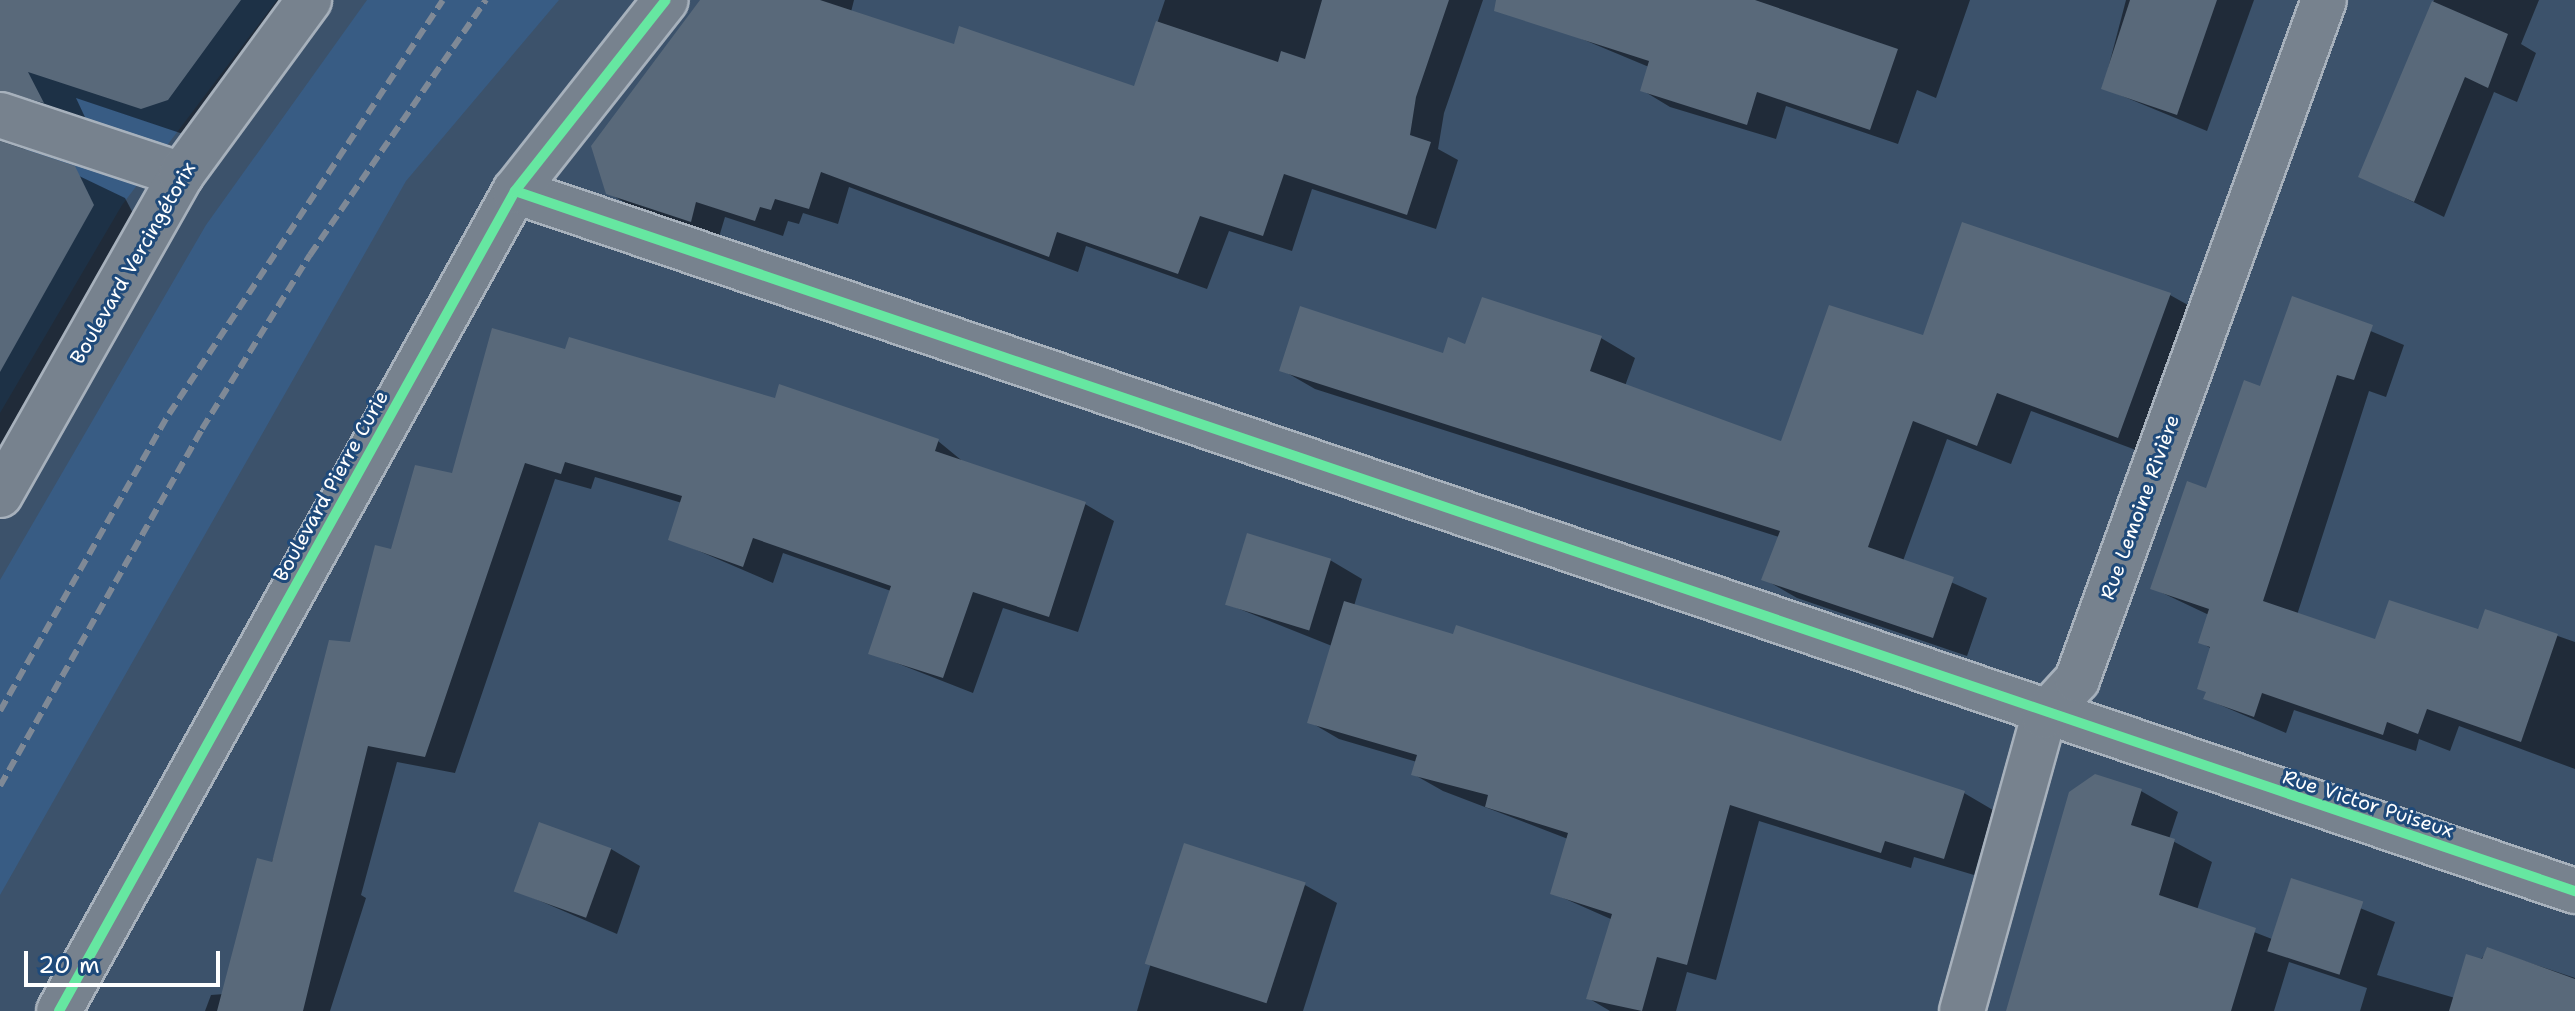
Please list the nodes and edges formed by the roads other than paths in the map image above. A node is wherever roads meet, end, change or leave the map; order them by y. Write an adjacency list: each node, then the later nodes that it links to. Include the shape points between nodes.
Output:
1 (309, 0): 5 (street, Boulevard Vercingétorix)
2 (666, 0): 6 (street, Boulevard Pierre Curie)
3 (2324, 0): 8 (street, Rue Lemoine Rivière, via 2077,680)
4 (0, 115): 5 (street)
5 (181, 175): 7 (street, Boulevard Vercingétorix)
6 (515, 191): 8 (street, Rue Victor Puiseux); 10 (street, Boulevard Pierre Curie)
7 (0, 495)
8 (2044, 716): 9 (street, Rue Victor Puiseux); 11 (street, Rue Lemoine Rivière)
9 (2575, 891)
10 (59, 1011)
11 (1962, 1011)

